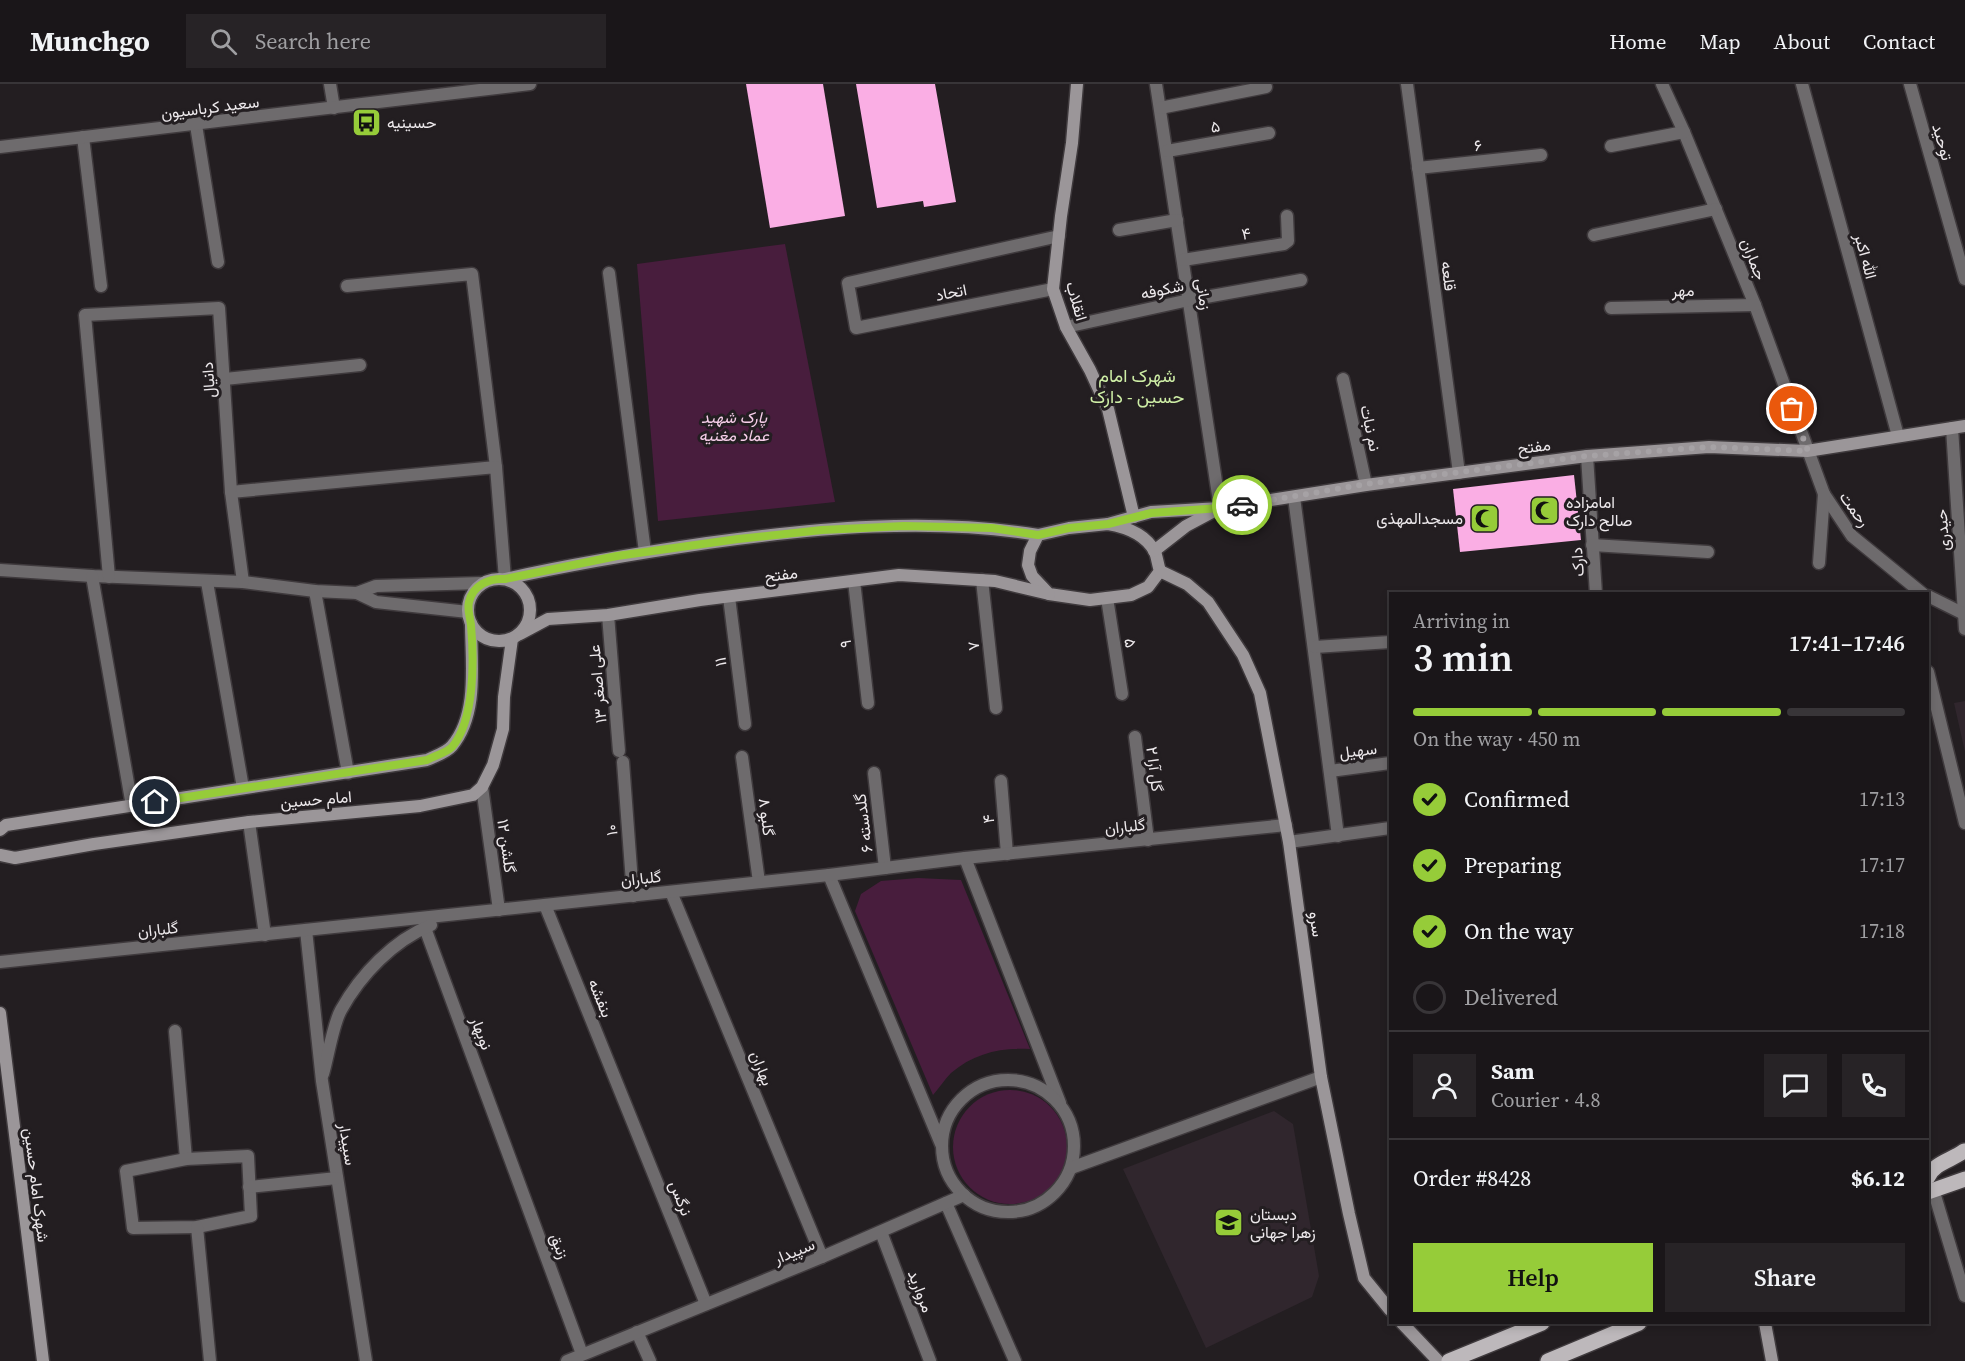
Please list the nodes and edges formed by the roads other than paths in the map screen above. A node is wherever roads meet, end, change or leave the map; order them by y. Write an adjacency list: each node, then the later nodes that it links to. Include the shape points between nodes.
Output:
1 (330, 84): 10 (street)
2 (530, 84): 10 (street, سعید کرباسیون)
3 (1077, 84): 26 (street, انقلاب)
4 (1156, 84): 11 (street, زمانی)
5 (1407, 84): 20 (street, قلعه)
6 (1662, 84): 13 (street, جماران)
7 (1802, 84): 43 (street, الله اکبر)
8 (1910, 84): 30 (street, توحید)
9 (1266, 87): 11 (street)
10 (334, 108): 12 (street, سعید کرباسیون)
11 (1160, 108): 18 (street, زمانی)
12 (196, 125): 15 (street, سعید کرباسیون); 28 (street)
13 (1684, 132): 16 (street); 21 (street, جماران)
14 (1269, 133): 18 (street, ۵)
15 (83, 137): 17 (street, سعید کرباسیون); 32 (street)
16 (1611, 146)
17 (0, 147)
18 (1167, 151): 23 (street, زمانی)
19 (1541, 155): 20 (street, ۶)
20 (1418, 168): 47 (street, قلعه)
21 (1716, 209): 25 (street); 36 (street, جماران)
22 (1287, 216): 27 (street, ۴, via 1288,241 1284,244)
23 (1177, 220): 24 (street); 27 (street, زمانی)
24 (1119, 230)
25 (1594, 235)
26 (1059, 236): 34 (street, انقلاب); 34 (street, اتحاد, via 848,283 856,328)
27 (1183, 260): 35 (street, زمانی)
28 (218, 262)
29 (609, 273): 58 (street)
30 (1965, 279)
31 (1300, 280): 35 (street, شکوفه)
32 (101, 286)
33 (347, 286): 46 (street, via 472,274)
34 (1053, 289): 38 (street, انقلاب)
35 (1189, 300): 38 (street, شکوفه); 52 (street, زمانی)
36 (1755, 305): 37 (street, مهر); 44 (street, جماران)
37 (1611, 308)
38 (1066, 327): 53 (street, انقلاب, via 1108,409)
39 (360, 365): 40 (street)
40 (225, 379): 49 (street, دانیال); 64 (street, دانیال, via 219,308 85,315)
41 (1343, 379): 48 (street, نم نبات)
42 (1959, 427): 43 (street, مفتح); 79 (street, حیدری)
43 (1898, 436): 44 (street, مفتح)
44 (1808, 451): 45 (street, مفتح, via 1709,447); 50 (street, رحمت)
45 (1587, 456): 47 (street, مفتح); 56 (street, دارک)
46 (496, 467): 49 (street); 65 (street)
47 (1459, 473): 48 (street, مفتح)
48 (1366, 484): 51 (street, مفتح)
49 (231, 492): 69 (street, دانیال)
50 (1824, 494): 60 (street); 73 (street, رحمت, via 1852,536)
51 (1294, 497): 52 (street, مفتح); 85 (street)
52 (1220, 508): 53 (street, مفتح); 57 (street, via 1186,526)
53 (1134, 517): 54 (street, مفتح)
54 (1108, 524): 55 (street); 57 (street, via 1139,535)
55 (1038, 535): 58 (street, via 992,528 904,526 822,530); 75 (street, via 1028,565 1032,576)
56 (1593, 545): 59 (street); 72 (street, دارک)
57 (1154, 551): 62 (street)
58 (645, 552): 65 (street)
59 (1708, 552)
60 (1819, 563)
61 (0, 570): 63 (street)
62 (1160, 571): 78 (street, via 1148,587 1131,595); 104 (street, سرو, via 1187,584 1208,602 1243,656 1260,693)
63 (92, 576): 64 (street); 101 (street)
64 (109, 577): 68 (street)
65 (505, 579): 70 (street); 83 (street, via 521,587 530,602 529,619)
66 (982, 580): 67 (street, مفتح, via 899,575); 75 (street, مفتح); 89 (street, ۷)
67 (854, 581): 77 (street, مفتح); 88 (street, ۹)
68 (207, 582): 69 (street); 100 (street)
69 (243, 582): 71 (street)
70 (482, 583): 74 (street, via 376,586); 81 (street, via 471,596)
71 (315, 591): 74 (street); 96 (street)
72 (1596, 592)
73 (1921, 592)
74 (357, 593): 81 (street, via 376,602)
75 (1050, 594): 78 (street, via 1090,600)
76 (1929, 596): 79 (street)
77 (729, 597): 80 (street, مفتح); 90 (street, ۱۱)
78 (1107, 598): 87 (street, ۵)
79 (1964, 614): 82 (street, حیدری)
80 (608, 615): 83 (street, مفتح, via 548,619); 92 (street, علی اصغر ۱۳)
81 (470, 618): 83 (street, via 476,631 493,641); 96 (street, امام حسین, via 471,688 465,725 450,748 427,760)
82 (1965, 629)
83 (516, 636): 99 (street, via 504,698 503,729)
84 (1389, 642): 85 (street)
85 (1315, 647): 95 (street)
86 (1929, 676): 103 (street)
87 (1122, 694)
88 (868, 703)
89 (996, 708)
90 (745, 724)
91 (1135, 737): 108 (street, گل آرا ۲)
92 (621, 757): 117 (street, ۱۰)
93 (742, 757): 115 (street, گلبو ۸)
94 (1389, 763): 95 (street, سهیل)
95 (1330, 771): 107 (street)
96 (348, 773): 100 (street, امام حسین)
97 (874, 773): 113 (street, گلدسته ۶)
98 (1001, 781): 110 (street, ۴)
99 (482, 787): 102 (street, امام حسین, via 473,795 420,806); 119 (street, گلشن ۱۲)
100 (243, 788): 101 (street, امام حسین)
101 (132, 806): 106 (street, امام حسین, via 6,825)
102 (249, 822): 111 (street, امام حسین, via 15,858); 123 (street)
103 (1965, 823)
104 (1286, 825): 108 (street, گلباران); 109 (street, سرو)
105 (1389, 828): 107 (street)
106 (0, 830)
107 (1338, 836): 109 (street)
108 (1148, 840): 110 (street, گلباران)
109 (1289, 842): 127 (street, سرو)
110 (1007, 854): 112 (street, گلباران)
111 (0, 855)
112 (965, 858): 113 (street, گلباران); 130 (street)
113 (885, 868): 114 (street, گلباران)
114 (830, 875): 115 (street, گلباران); 131 (street)
115 (759, 882): 116 (street, گلباران)
116 (671, 892): 117 (street, گلباران); 145 (street, بهاران)
117 (633, 896): 118 (street, گلباران)
118 (545, 905): 119 (street, گلباران); 129 (street, بنفشه)
119 (499, 910): 120 (street, گلباران)
120 (460, 914): 121 (street); 122 (street, گلباران)
121 (424, 928): 128 (street, via 373,964 340,1012); 132 (street, نوبهار)
122 (306, 930): 123 (street, گلباران); 128 (street, سپیدار)
123 (265, 935): 124 (street, گلباران)
124 (0, 962)
125 (0, 1013): 155 (street, شهرک امام حسین)
126 (175, 1031): 134 (street)
127 (1321, 1077): 136 (street); 148 (street, سرو, via 1364,1278)
128 (322, 1081): 137 (street, سپیدار)
129 (626, 1104): 147 (street, نرگس)
130 (1062, 1108): 131 (street, via 1041,1088 1019,1080 996,1081 975,1088 957,1103 946,1123); 136 (street, via 1075,1140)
131 (941, 1145): 141 (street, via 945,1168)
132 (508, 1149): 154 (street, زنبق)
133 (1964, 1151): 135 (main road); 139 (main road, via 1935,1167)
134 (186, 1159): 140 (street, via 248,1156); 143 (street, via 126,1171 133,1228)
135 (1929, 1163)
136 (1071, 1168): 141 (street, via 1052,1197 1034,1208 1014,1213 993,1211)
137 (337, 1178): 140 (street); 157 (street, سپیدار)
138 (1965, 1179): 139 (main road)
139 (1929, 1185): 146 (street)
140 (249, 1187): 143 (street, via 251,1216)
141 (964, 1195): 142 (street, سپیدار)
142 (946, 1203): 144 (street, سپیدار); 161 (street)
143 (197, 1227): 156 (street)
144 (881, 1232): 145 (street, سپیدار); 160 (street, مروارید)
145 (822, 1257): 147 (street, سپیدار)
146 (1965, 1296)
147 (706, 1304): 153 (street, سپیدار)
148 (1389, 1309)
149 (1403, 1324): 162 (street)
150 (1540, 1324): 163 (main road)
151 (1637, 1324): 164 (main road)
152 (1765, 1324): 165 (street)
153 (637, 1332): 154 (street, سپیدار); 159 (street)
154 (582, 1354): 158 (street, سپیدار)
155 (43, 1361)
156 (210, 1361)
157 (366, 1361)
158 (567, 1361)
159 (650, 1361)
160 (930, 1361)
161 (1015, 1361)
162 (1438, 1361)
163 (1449, 1361)
164 (1548, 1361)
165 (1772, 1361)

